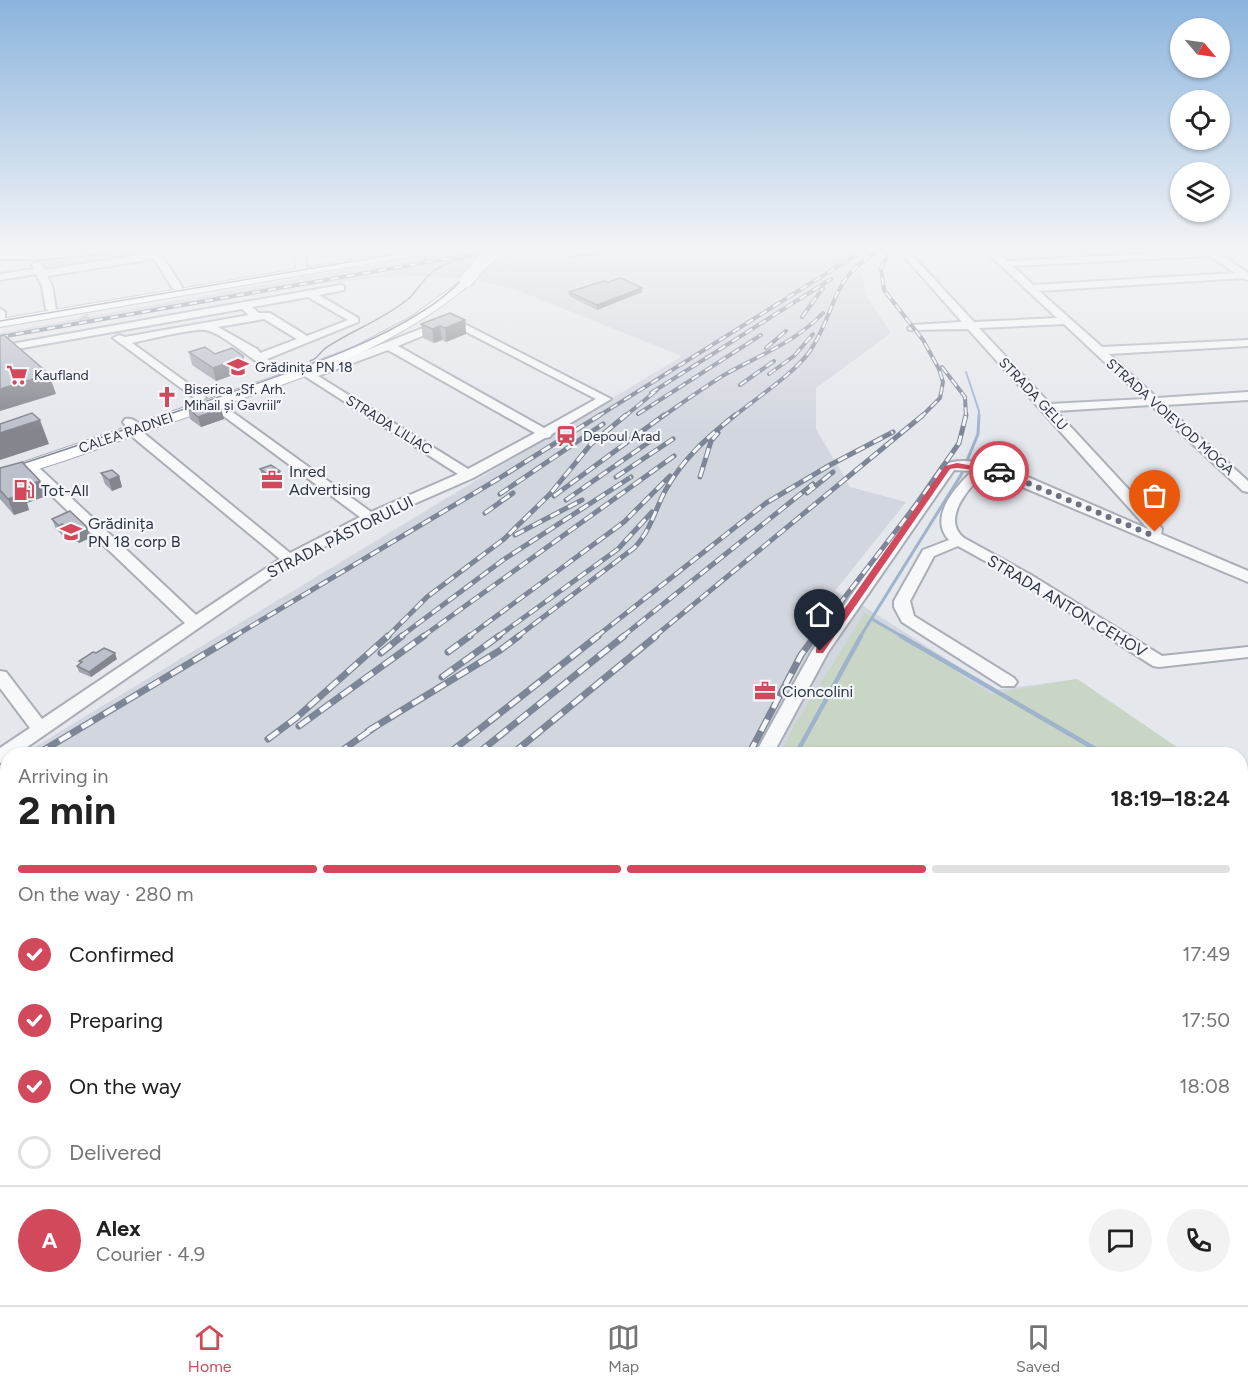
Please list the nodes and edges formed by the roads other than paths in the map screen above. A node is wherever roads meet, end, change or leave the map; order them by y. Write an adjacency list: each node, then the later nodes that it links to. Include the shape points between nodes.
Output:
1 (51, 309): 12 (main road)
2 (132, 309): 13 (main road)
3 (228, 309): 10 (street)
4 (248, 309): 11 (street)
5 (335, 309): 20 (street, via 354,320)
6 (419, 309): 27 (main road, CALEA RADNEI, via 366,338)
7 (428, 309): 29 (main road, CALEA RADNEI, via 416,320 329,361)
8 (955, 309): 15 (street, STRADA GELU)
9 (1053, 309): 14 (street, STRADA VOIEVOD MOGA)
10 (181, 317): 17 (street); 19 (street)
11 (256, 317): 16 (street); 20 (street, via 266,315)
12 (0, 318): 13 (main road)
13 (85, 320): 17 (street); 24 (street)
14 (1065, 321): 15 (street); 25 (street, STRADA VOIEVOD MOGA)
15 (971, 326): 18 (street); 31 (street, STRADA GELU)
16 (208, 327): 19 (street); 26 (street, via 253,351)
17 (113, 328): 21 (street)
18 (913, 328)
19 (190, 330): 21 (street)
20 (306, 340): 26 (street)
21 (123, 341): 29 (street)
22 (1248, 343): 25 (street)
23 (388, 346): 33 (street); 33 (street, STRADA PĂSTORULUI, via 451,320 605,399); 38 (street, STRADA LILIAC, via 309,375)
24 (0, 349)
25 (1098, 351): 30 (street, STRADA VOIEVOD MOGA)
26 (258, 358): 27 (street)
27 (280, 371): 29 (main road, CALEA RADNEI)
28 (1248, 396): 30 (street)
29 (206, 400): 32 (main road, CALEA RADNEI); 40 (street)
30 (1153, 402): 31 (street); 39 (street, STRADA VOIEVOD MOGA)
31 (1046, 408): 41 (street, STRADA GELU, via 1150,522)
32 (133, 426): 34 (main road, CALEA RADNEI); 35 (main road, CALEA RADNEI); 43 (street, via 139,436)
33 (546, 434): 38 (street, STRADA PĂSTORULUI)
34 (0, 464)
35 (29, 466): 37 (main road, CALEA RADNEI); 45 (street)
36 (981, 467): 41 (street, via 1004,472); 42 (street, via 951,509 947,521 950,533); 51 (street, via 948,468 848,608 808,671)
37 (0, 475)
38 (468, 475): 40 (street, STRADA PĂSTORULUI)
39 (1248, 488)
40 (370, 518): 43 (street, STRADA PĂSTORULUI)
41 (1154, 536): 44 (street)
42 (959, 541): 46 (street, STRADA ANTON CEHOV, via 1026,578 1159,662); 48 (street, via 928,553 902,608 908,618)
43 (290, 559): 45 (street, STRADA PĂSTORULUI)
44 (1248, 577)
45 (194, 622): 49 (street, STRADA PĂSTORULUI)
46 (1248, 652)
47 (0, 676): 49 (street)
48 (1008, 682)
49 (40, 729): 50 (street, STRADA PĂSTORULUI)
50 (14, 747)
51 (768, 747)

